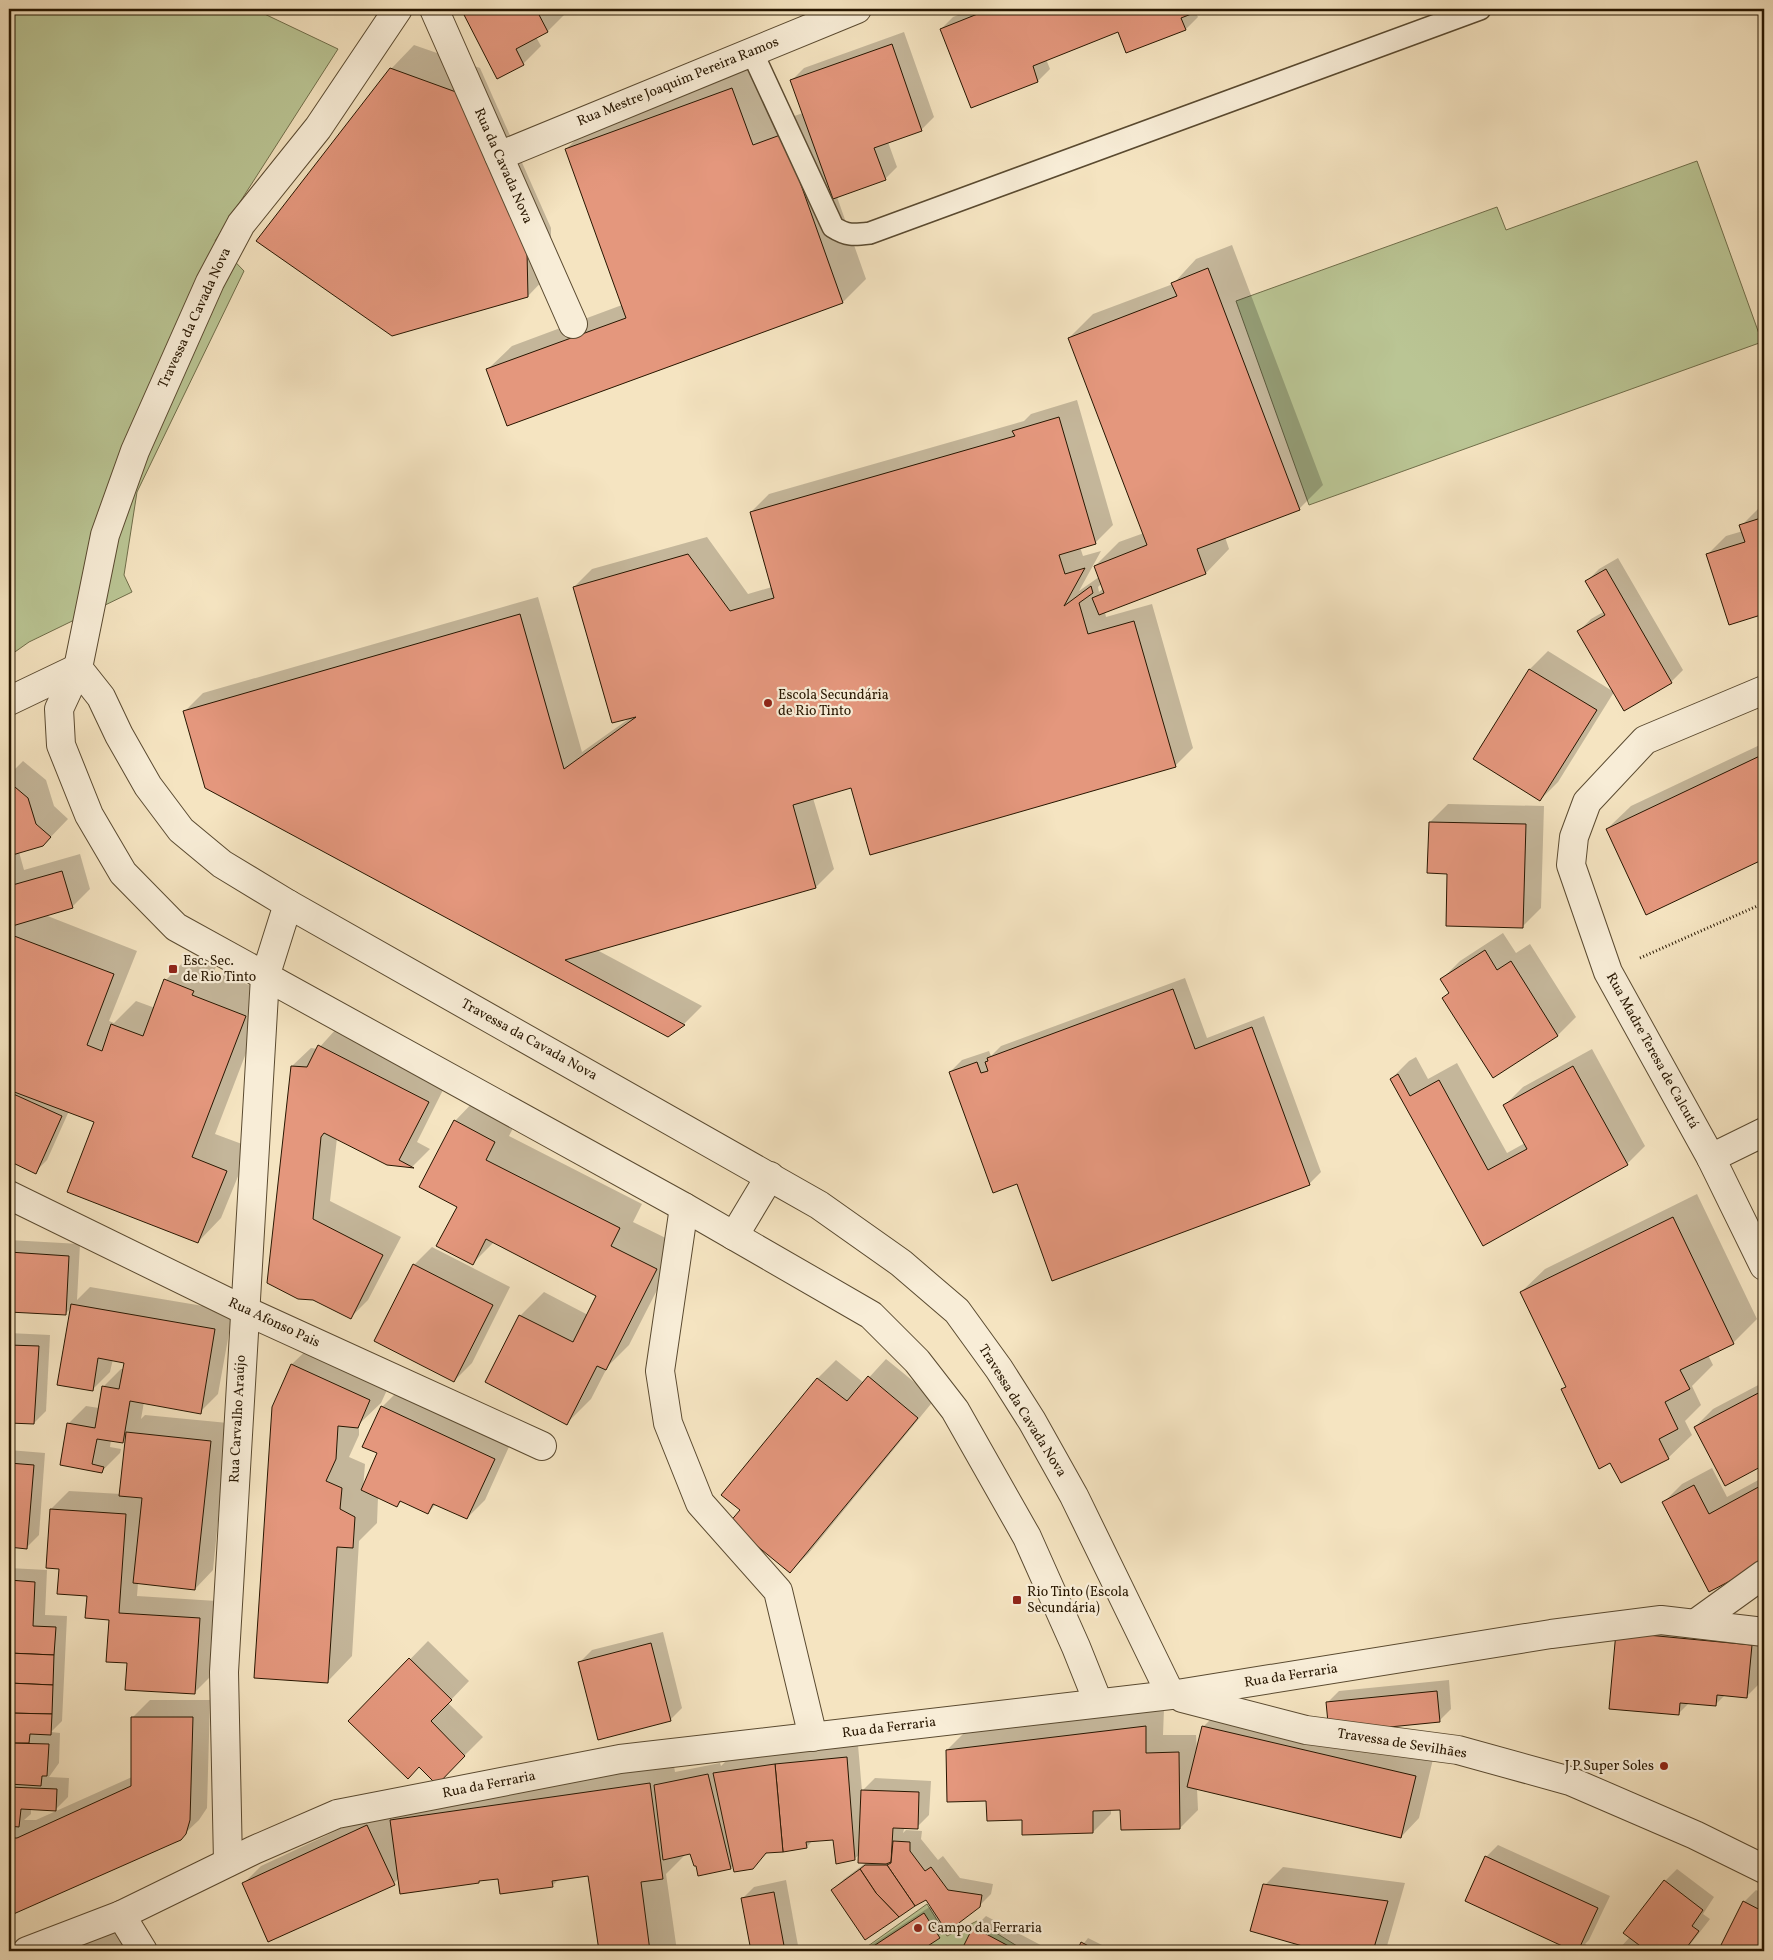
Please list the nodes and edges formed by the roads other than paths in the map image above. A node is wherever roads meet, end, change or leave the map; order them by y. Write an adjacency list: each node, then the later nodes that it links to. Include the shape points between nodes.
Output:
1 (398, 9): 8 (street, Travessa da Cavada Nova, via 318,128 241,224 210,282 135,451 105,535)
2 (434, 9): 6 (street, Rua da Cavada Nova)
3 (857, 9): 5 (street, Rua Mestre Joaquim Pereira Ramos)
4 (1480, 9): 5 (lane, via 870,233 855,235 843,234 833,227)
5 (752, 52): 6 (street, Rua Mestre Joaquim Pereira Ramos)
6 (499, 156): 7 (street, Rua da Cavada Nova)
7 (573, 324)
8 (78, 668): 10 (street); 11 (street, Travessa da Cavada Nova, via 101,697 148,786 181,830 222,864); 12 (street, Travessa da Cavada Nova, via 59,709 61,745 89,815 123,873 176,926)
9 (1764, 690): 14 (street, Rua Madre Teresa de Calcutá, via 1645,740 1587,802 1574,837 1571,865 1608,972)
10 (9, 701)
11 (288, 904): 12 (street); 15 (street, Travessa da Cavada Nova)
12 (264, 977): 17 (street, Travessa da Cavada Nova); 20 (street, Rua Carvalho Araújo)
13 (1764, 1132): 14 (street)
14 (1711, 1158): 19 (street, Rua Madre Teresa de Calcutá)
15 (770, 1176): 18 (street); 25 (street, Travessa da Cavada Nova, via 819,1205 901,1263 958,1312 999,1368 1070,1487)
16 (9, 1195): 20 (street, Rua Afonso Pais)
17 (684, 1207): 18 (street, Travessa da Cavada Nova); 27 (street, via 660,1371 668,1423 700,1503 778,1592)
18 (734, 1236): 26 (street, Travessa da Cavada Nova, via 872,1315 917,1361 955,1410 1027,1537)
19 (1764, 1266)
20 (244, 1310): 21 (street, Rua Afonso Pais); 28 (street, Rua Carvalho Araújo, via 224,1672)
21 (542, 1446)
22 (1764, 1574): 23 (street)
23 (1696, 1623): 24 (street, Rua da Ferraria); 25 (street, Rua da Ferraria, via 1661,1620 1569,1632)
24 (1764, 1632)
25 (1170, 1695): 26 (street, Rua da Ferraria); 29 (street, Travessa de Sevilhães, via 1306,1730 1458,1750 1570,1781)
26 (1098, 1702): 27 (street, Rua da Ferraria)
27 (813, 1737): 28 (street, Rua da Ferraria, via 620,1759 337,1814)
28 (228, 1862): 30 (street, Rua da Ferraria)
29 (1764, 1869)
30 (121, 1915): 31 (street, Rua da Ferraria); 32 (street)
31 (27, 1951)
32 (144, 1951)

